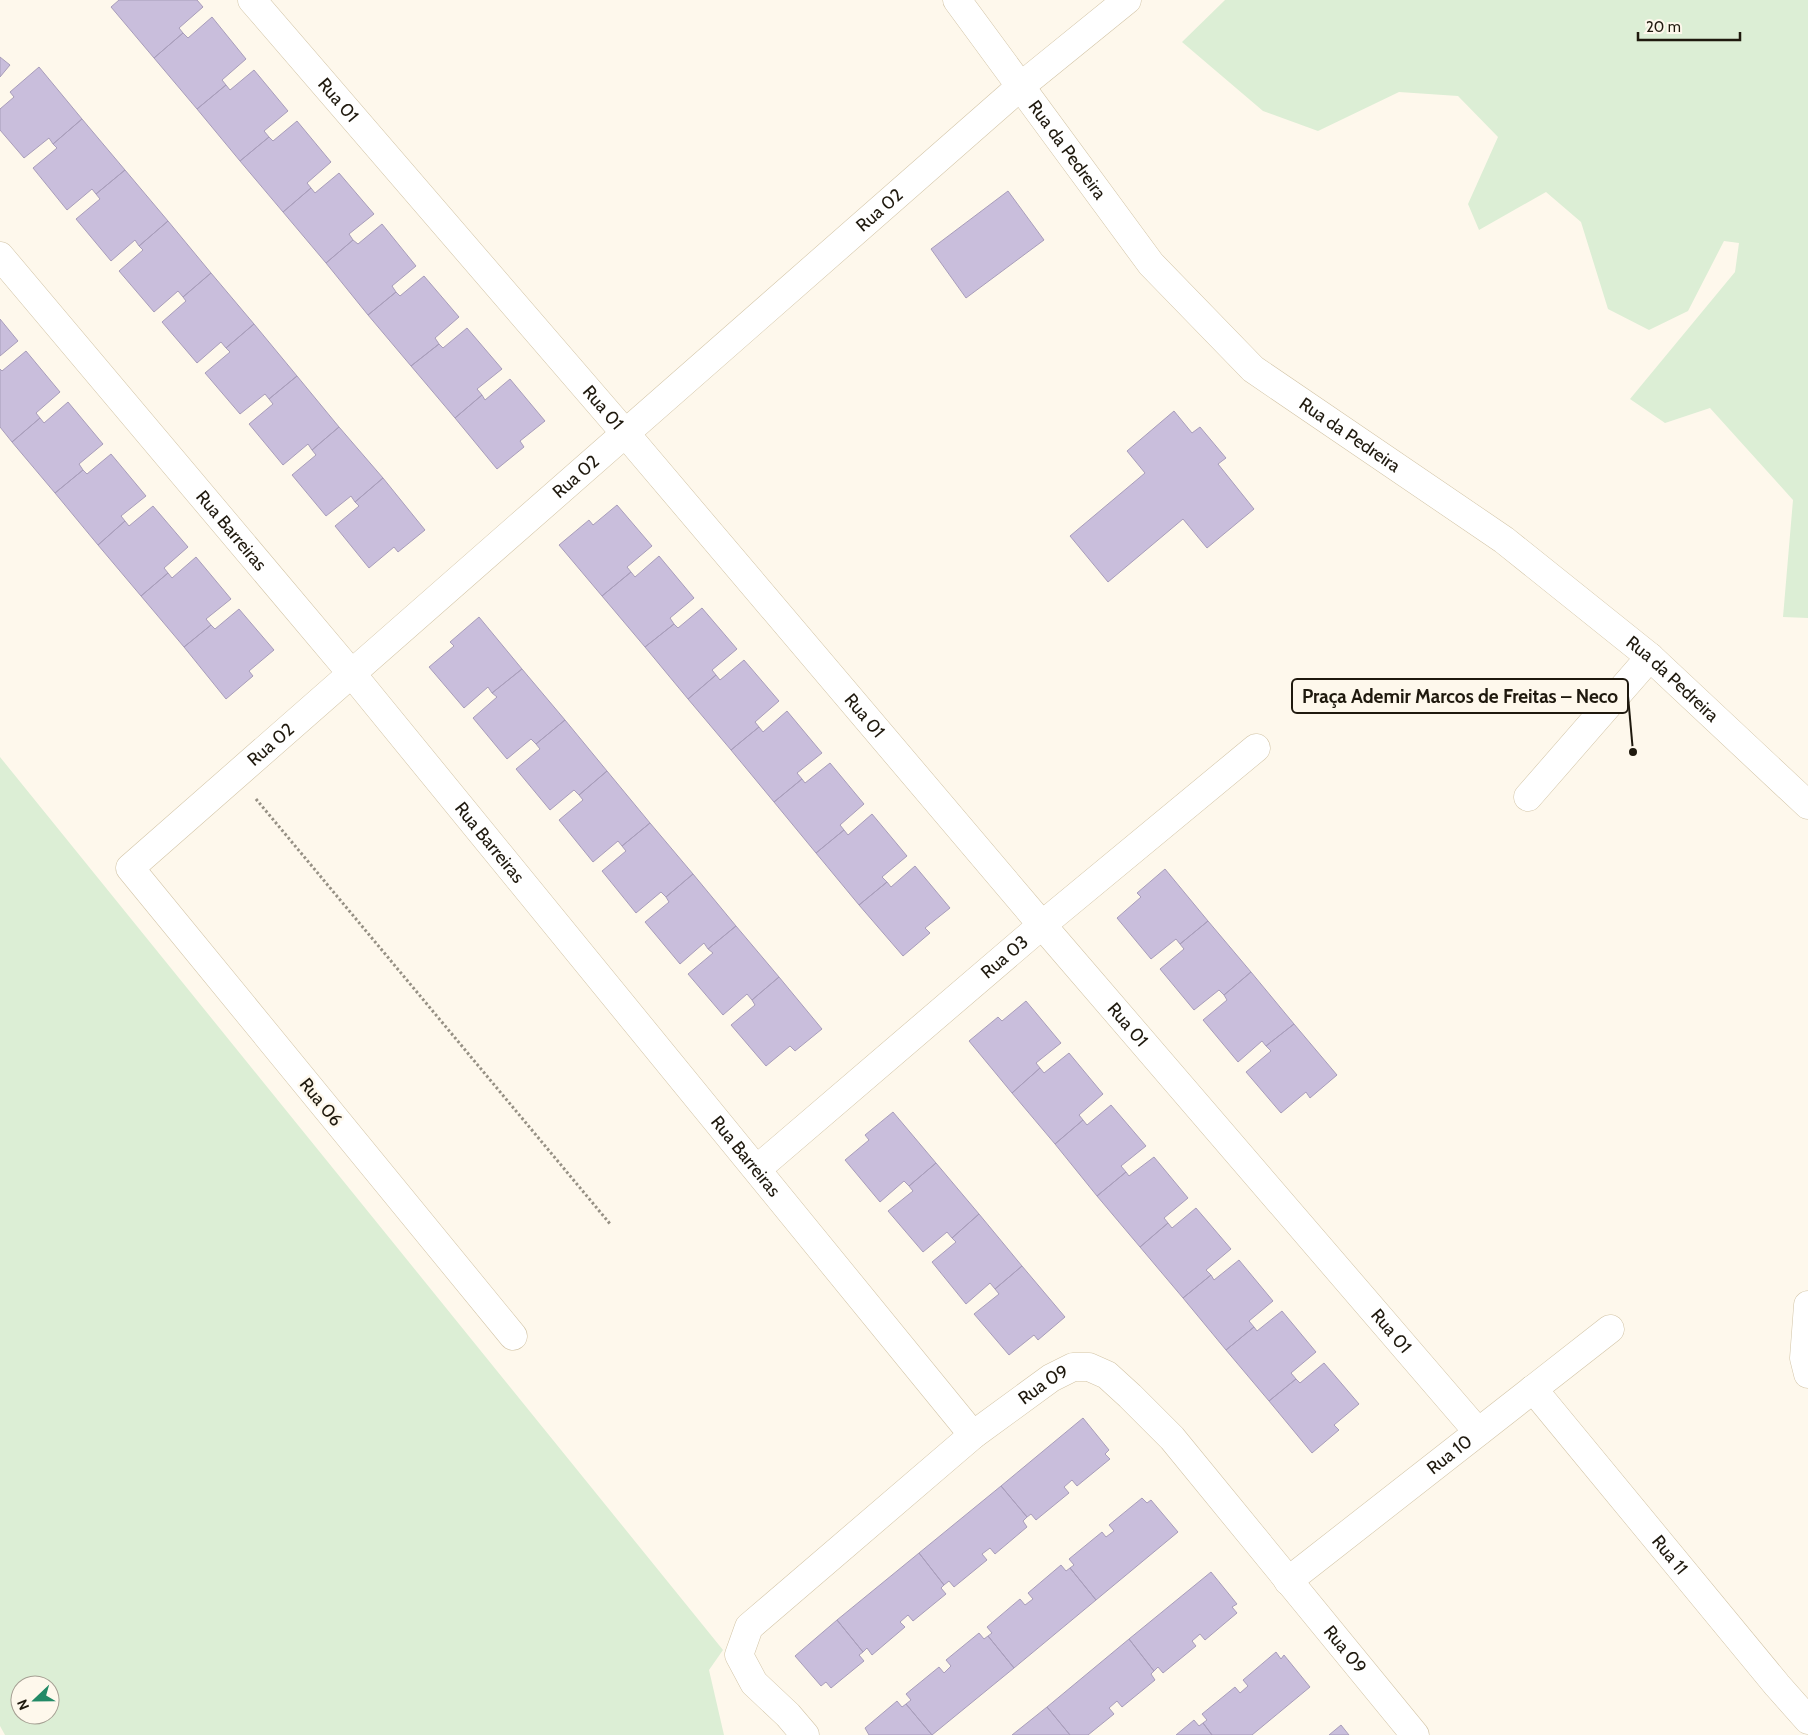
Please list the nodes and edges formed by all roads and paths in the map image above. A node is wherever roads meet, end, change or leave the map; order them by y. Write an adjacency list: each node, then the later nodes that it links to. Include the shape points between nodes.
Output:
1 (252, 0): 6 (street, Rua 01)
2 (957, 0): 4 (street, Rua da Pedreira)
3 (1127, 0): 4 (street, Rua 02)
4 (1020, 86): 6 (street, Rua 02); 7 (street, Rua da Pedreira, via 1150,264 1253,369 1504,540)
5 (0, 256): 8 (street, Rua Barreiras)
6 (625, 433): 8 (street, Rua 02); 14 (street, Rua 01)
7 (1650, 657): 11 (street); 12 (street, Rua da Pedreira)
8 (352, 674): 10 (street, Rua 02); 15 (street, Rua Barreiras)
9 (1256, 748): 14 (street, Rua 03)
10 (236, 775): 13 (street, Rua 02); 16 (path)
11 (1528, 797)
12 (1808, 805)
13 (130, 868): 19 (street, Rua 06)
14 (1042, 925): 15 (street, Rua 03); 22 (street, Rua 01)
15 (757, 1169): 23 (street, Rua Barreiras)
16 (611, 1225)
17 (1808, 1306): 20 (street, via 1804,1358)
18 (1610, 1329): 21 (street, Rua 10)
19 (513, 1336)
20 (1808, 1374)
21 (1533, 1389): 22 (street, Rua 10); 25 (street, Rua 11)
22 (1478, 1432): 24 (street, Rua 10)
23 (973, 1435): 24 (street, Rua 09, via 1050,1378 1074,1367 1089,1367 1107,1375 1172,1438); 26 (street, Rua 09, via 749,1627 739,1655 754,1683)
24 (1288, 1581): 27 (street, Rua 09)
25 (1808, 1720)
26 (805, 1735)
27 (1415, 1735)

